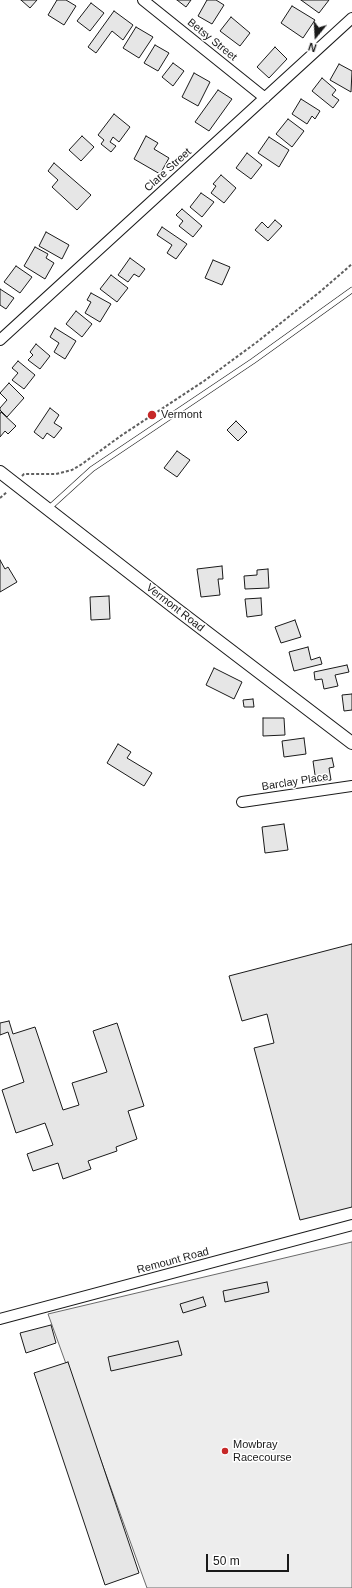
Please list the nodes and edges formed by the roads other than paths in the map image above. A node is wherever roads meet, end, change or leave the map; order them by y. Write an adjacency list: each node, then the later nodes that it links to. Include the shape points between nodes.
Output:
1 (143, 0): 3 (street, Betsy Street)
2 (352, 18): 3 (street, Clare Street)
3 (265, 98): 5 (street, Clare Street)
4 (352, 290): 7 (lane, via 254,362 92,469)
5 (0, 340)
6 (0, 472): 7 (street, Vermont Road)
7 (48, 509): 8 (street, Vermont Road)
8 (352, 743)
9 (352, 786): 10 (street, Barclay Place)
10 (242, 802)
11 (352, 1225): 12 (street, Remount Road)
12 (0, 1319)

